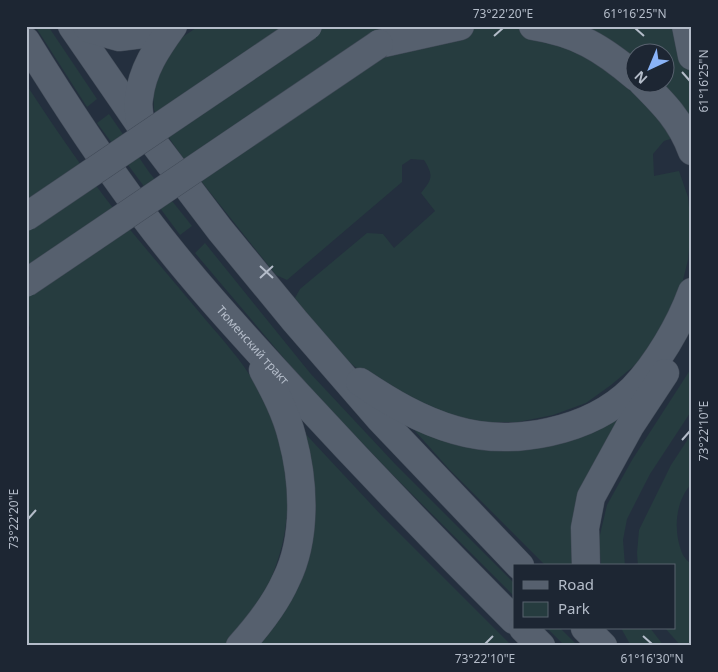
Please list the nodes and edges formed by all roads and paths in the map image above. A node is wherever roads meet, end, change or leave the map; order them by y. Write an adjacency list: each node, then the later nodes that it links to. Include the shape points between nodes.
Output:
1 (72, 26): 15 (main road)
2 (87, 26): 3 (main road, via 119,37 143,34)
3 (162, 26)
4 (173, 26): 15 (main road, via 156,48 146,70 138,99)
5 (308, 26): 17 (main road, bridge)
6 (406, 26): 11 (main road)
7 (460, 26): 11 (main road)
8 (533, 26): 13 (main road, via 553,29 593,45)
9 (686, 26): 12 (main road)
10 (26, 41): 22 (main road, Тюменский тракт, via 134,202)
11 (379, 44): 18 (main road, bridge)
12 (692, 56)
13 (626, 68)
14 (652, 92): 16 (main road, via 672,112)
15 (141, 126): 20 (main road)
16 (692, 151)
17 (26, 217)
18 (26, 283)
19 (692, 292): 20 (main road, via 681,319 632,390 602,413 532,436 472,434 440,426 407,411 356,380)
20 (295, 321): 23 (main road, via 380,419)
21 (692, 333): 24 (main road, via 630,426 591,497 585,528)
22 (248, 340): 25 (main road, Тюменский тракт, via 380,484); 29 (main road, via 276,395 292,437 299,480 300,519 298,542 287,579 268,613)
23 (518, 564)
24 (586, 564)
25 (513, 619)
26 (525, 630): 30 (main road)
27 (587, 630): 31 (main road)
28 (612, 630): 32 (main road)
29 (240, 646)
30 (541, 646)
31 (603, 646)
32 (622, 646)

